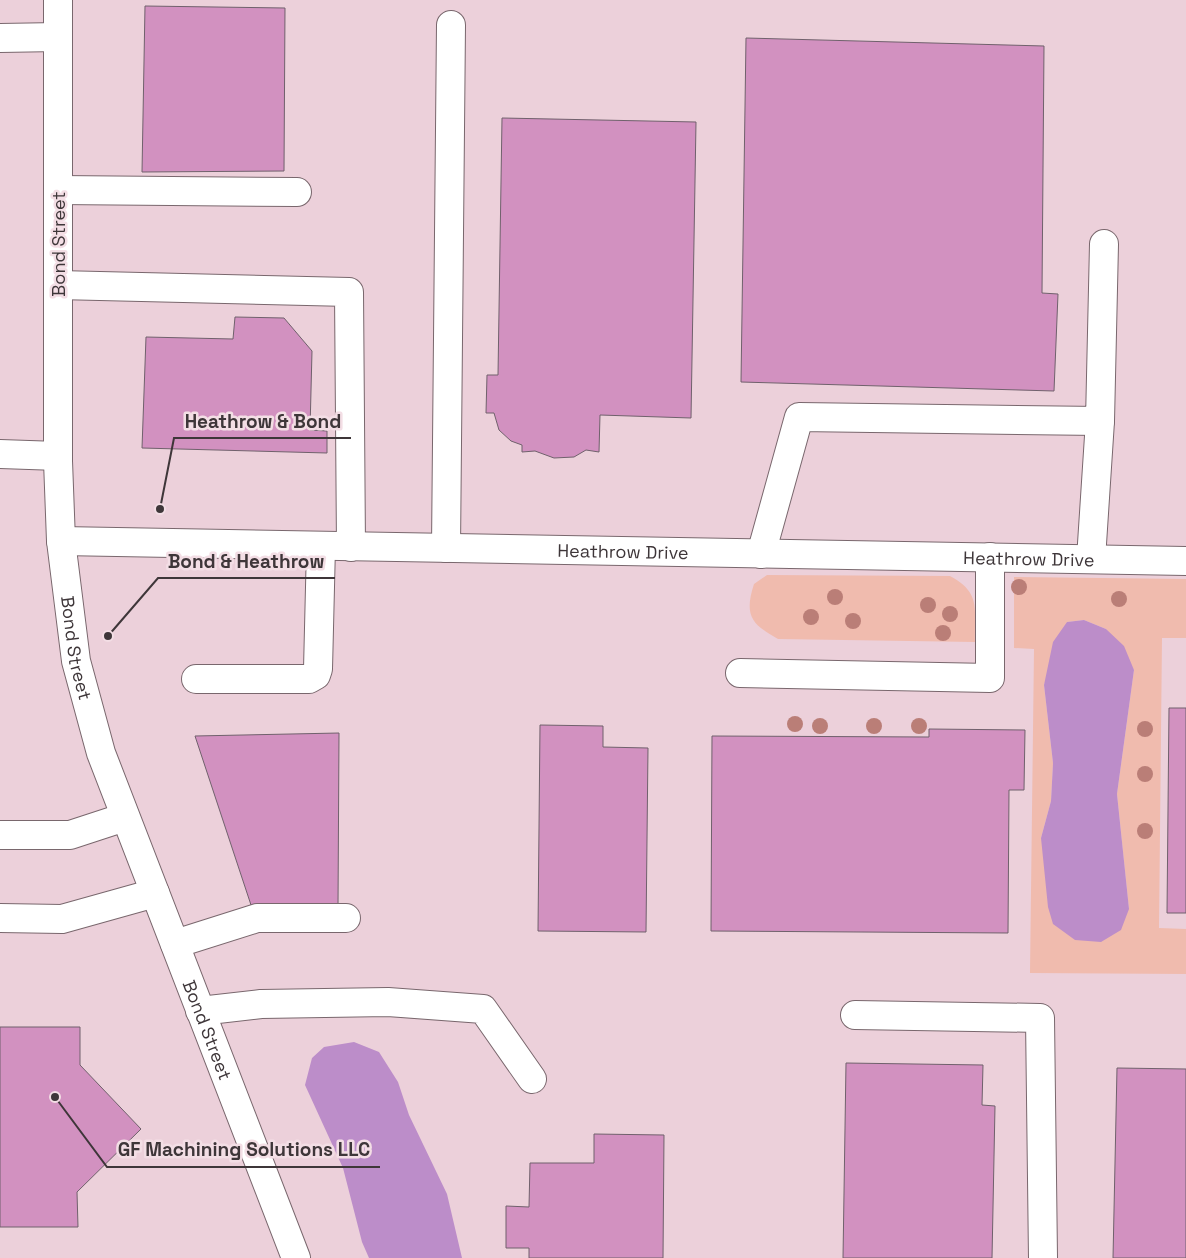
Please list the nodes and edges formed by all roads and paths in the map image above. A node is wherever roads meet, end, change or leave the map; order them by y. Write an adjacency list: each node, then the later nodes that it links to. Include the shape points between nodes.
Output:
1 (58, 0): 3 (street, Bond Street)
2 (451, 25): 15 (street)
3 (58, 37): 4 (street); 5 (street, Bond Street)
4 (0, 38)
5 (58, 190): 6 (street); 8 (street, Bond Street)
6 (297, 192)
7 (1104, 244): 9 (street)
8 (58, 285): 11 (street, Bond Street); 14 (street, via 349,292)
9 (1100, 421): 16 (street, via 800,417); 18 (street)
10 (0, 454): 11 (street)
11 (58, 456): 12 (street, Bond Street)
12 (61, 541): 13 (street, Heathrow Drive); 22 (street, Bond Street, via 76,661 101,753)
13 (321, 546): 14 (street, Heathrow Drive); 21 (street, via 316,675 309,679)
14 (351, 547): 15 (street, Heathrow Drive)
15 (446, 548): 16 (street, Heathrow Drive)
16 (761, 554): 17 (street, Heathrow Drive)
17 (990, 558): 18 (street, Heathrow Drive); 20 (street, via 990,678)
18 (1091, 559): 19 (street, Heathrow Drive)
19 (1186, 561)
20 (740, 673)
21 (196, 680)
22 (125, 817): 23 (street, via 70,834); 24 (street, Bond Street)
23 (0, 834)
24 (155, 893): 25 (street, via 62,919); 27 (street, Bond Street)
25 (0, 918)
26 (346, 918): 27 (street, via 258,918)
27 (174, 944): 28 (street, Bond Street)
28 (200, 1010): 30 (street, via 261,1004 388,1002 483,1009); 31 (street, Bond Street)
29 (855, 1015): 32 (street, via 1040,1018)
30 (532, 1078)
31 (296, 1258)
32 (1043, 1258)

